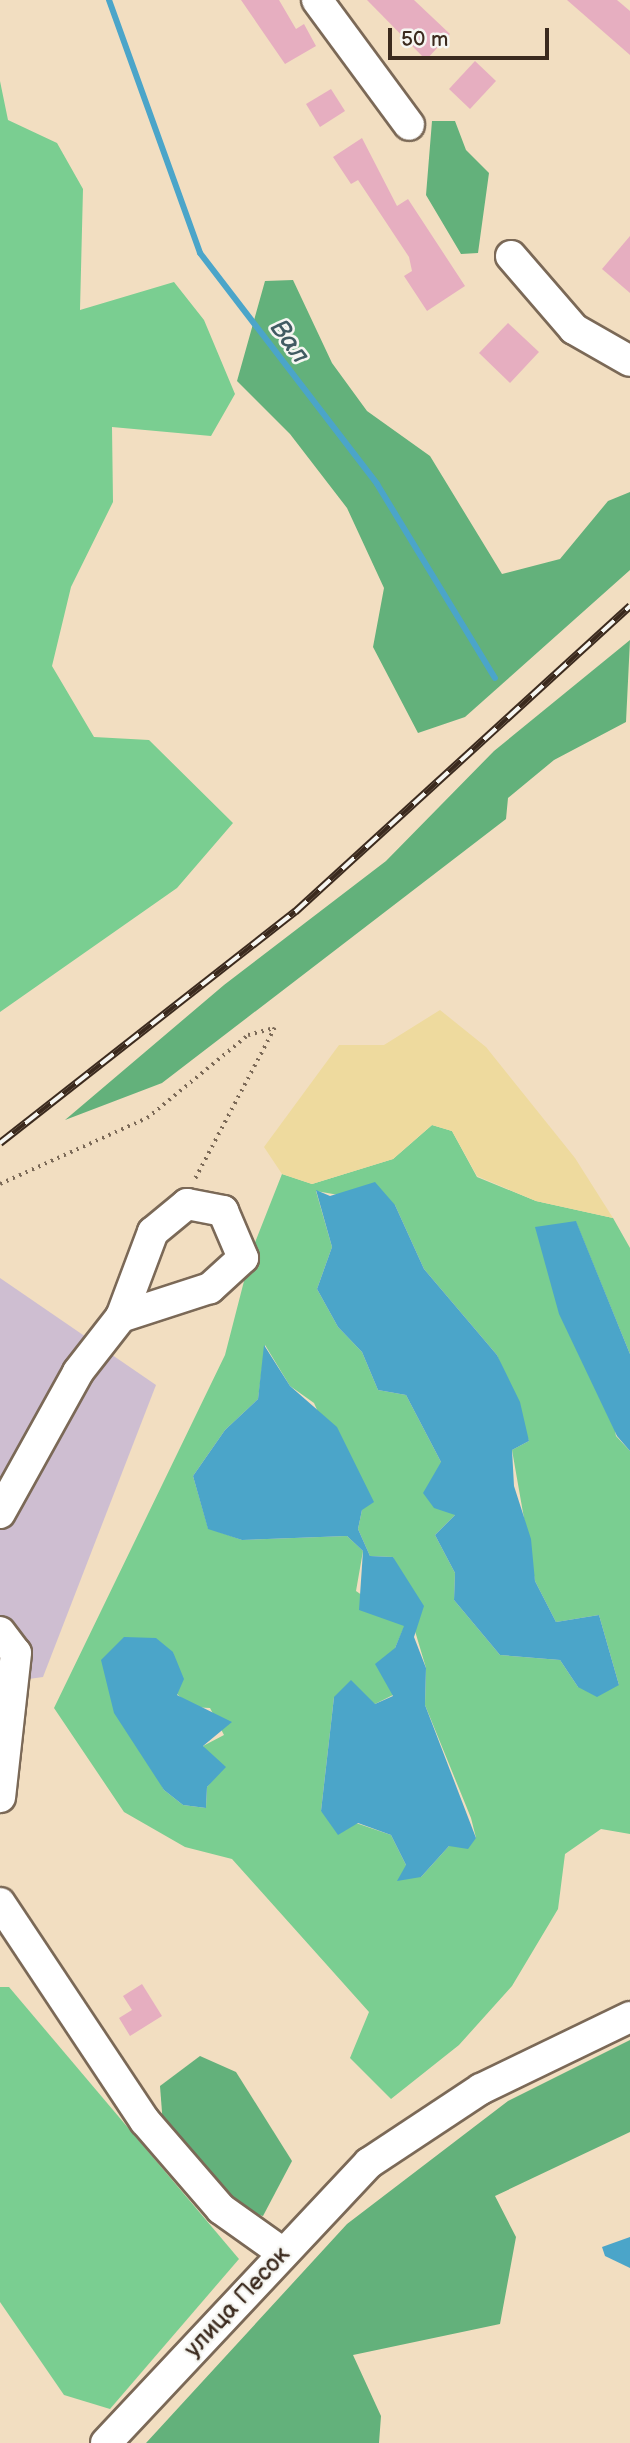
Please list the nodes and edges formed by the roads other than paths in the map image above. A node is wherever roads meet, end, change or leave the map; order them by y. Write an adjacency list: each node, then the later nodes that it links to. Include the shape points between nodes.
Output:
1 (317, 0): 2 (street)
2 (409, 125)
3 (511, 256): 4 (street, via 574,328)
4 (630, 361)
5 (121, 1317): 5 (street, via 153,1232 187,1204 223,1211 243,1258 210,1287); 6 (street, via 78,1372)
6 (0, 1513)
7 (0, 1632): 8 (street, via 16,1653)
8 (0, 1797)
9 (0, 1903): 11 (street, via 145,2120 221,2209)
10 (630, 2017): 11 (street, улица Песок, via 481,2089 369,2163)
11 (283, 2253): 12 (street, улица Песок)
12 (106, 2443)

